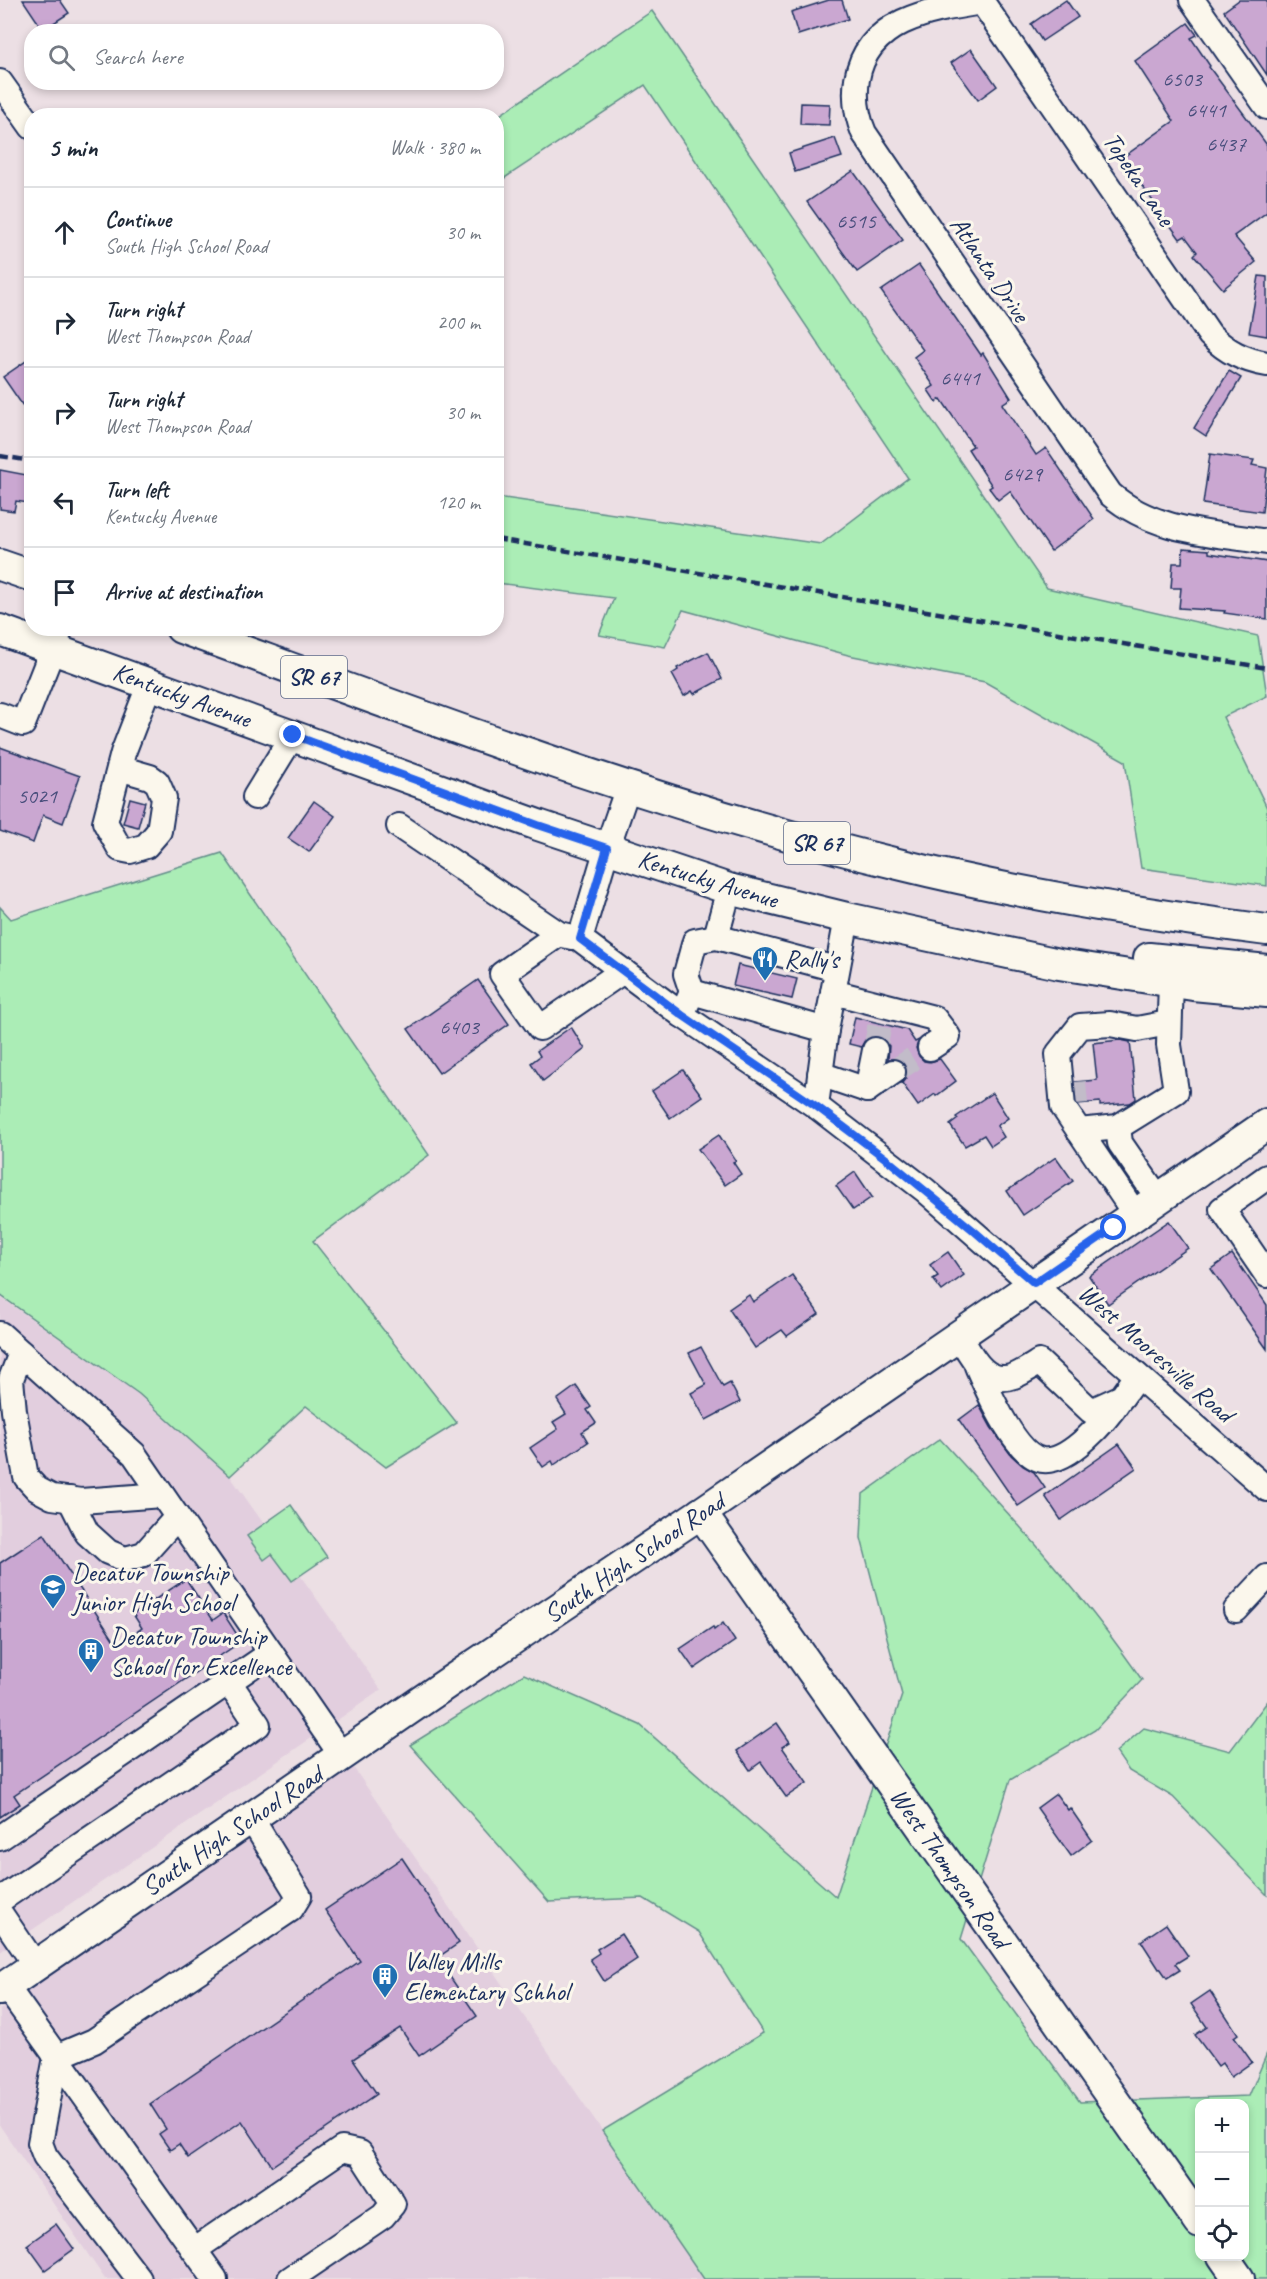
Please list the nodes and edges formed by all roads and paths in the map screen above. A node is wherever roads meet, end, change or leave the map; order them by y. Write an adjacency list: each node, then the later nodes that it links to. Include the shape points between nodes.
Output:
1 (1192, 0): 4 (street)
2 (982, 1): 6 (street, Topeka Lane, via 1210,335 1240,358); 7 (street, Atlanta Drive, via 912,17 873,43 860,66 854,90 864,133 1110,494 1130,509 1170,526)
3 (0, 82): 5 (street)
4 (1267, 107)
5 (24, 116)
6 (1267, 364)
7 (1267, 542)
8 (0, 565): 9 (main road)
9 (24, 573)
10 (0, 630): 11 (main road, Kentucky Avenue / SR 67)
11 (24, 634)
12 (39, 636): 14 (main road, Kentucky Avenue / SR 67)
13 (203, 636): 19 (main road, SR 67)
14 (58, 639): 15 (main road, Kentucky Avenue / SR 67); 16 (street, via 23,724)
15 (150, 683): 17 (main road, Kentucky Avenue / SR 67); 18 (street)
16 (0, 715)
17 (293, 735): 20 (street); 22 (main road, Kentucky Avenue / SR 67)
18 (119, 768)
19 (628, 787): 22 (street); 25 (main road, SR 67, via 899,865 1096,905)
20 (255, 797)
21 (399, 826): 26 (street)
22 (607, 848): 23 (main road, Kentucky Avenue / SR 67); 26 (street)
23 (729, 889): 24 (main road, Kentucky Avenue / SR 67); 27 (street)
24 (847, 918): 28 (main road, Kentucky Avenue / SR 67); 31 (street)
25 (1267, 930)
26 (569, 936): 30 (street); 30 (street, via 502,974 540,1028)
27 (716, 937): 31 (street); 33 (street, via 695,941 686,974)
28 (1040, 960): 29 (main road, via 1073,949); 32 (main road, Kentucky Avenue / SR 67)
29 (1267, 970)
30 (623, 971): 35 (street)
31 (835, 981): 37 (street); 39 (street, via 882,1014 934,1018 948,1036)
32 (1171, 981): 34 (main road, Kentucky Avenue / SR 67); 36 (street)
33 (692, 992): 35 (street); 37 (street)
34 (1267, 992)
35 (682, 1015): 44 (street)
36 (1168, 1023): 38 (street, via 1137,1029 1110,1024 1080,1026); 45 (street, via 1176,1091)
37 (826, 1030): 42 (street)
38 (1070, 1038): 47 (street); 47 (street, via 1058,1054 1063,1107)
39 (930, 1048)
40 (874, 1050): 43 (street)
41 (893, 1072): 43 (street)
42 (820, 1074): 43 (street); 44 (street)
43 (867, 1090)
44 (816, 1106): 51 (street, via 925,1190)
45 (1118, 1127): 47 (street); 49 (street, via 1120,1143)
46 (1265, 1130): 49 (main road, South High School Road)
47 (1079, 1131): 49 (street)
48 (1267, 1177): 50 (street, via 1222,1209)
49 (1147, 1206): 51 (main road, South High School Road)
50 (1267, 1275)
51 (1034, 1283): 53 (main road, South High School Road); 56 (street, West Mooresville Road)
52 (0, 1334): 54 (street)
53 (959, 1335): 55 (street); 61 (main road, South High School Road)
54 (21, 1353): 59 (street, via 134,1454); 60 (street, via 11,1379 26,1477 52,1497)
55 (977, 1366): 57 (street, via 1000,1379 1039,1362 1091,1411); 57 (street, via 992,1401 1016,1439 1040,1460 1059,1458 1094,1433)
56 (1137, 1376): 57 (street); 58 (street, West Mooresville Road)
57 (1122, 1397)
58 (1267, 1489)
59 (162, 1495): 60 (street); 62 (street)
60 (70, 1499): 62 (street, via 87,1533 108,1552 124,1559 144,1554)
61 (701, 1513): 67 (main road, South High School Road); 75 (main road, West Thompson Road)
62 (177, 1517): 65 (street)
63 (1267, 1576): 64 (street)
64 (1236, 1610)
65 (271, 1653): 66 (street); 67 (street)
66 (229, 1682): 69 (street); 70 (street, via 258,1725)
67 (342, 1756): 68 (main road, South High School Road)
68 (251, 1818): 72 (main road, South High School Road); 74 (street, via 299,1896 291,1910 94,2042)
69 (0, 1838)
70 (0, 1900)
71 (0, 1913): 72 (street)
72 (36, 1966): 73 (main road, South High School Road)
73 (3, 1988): 74 (street)
74 (56, 2057): 76 (street); 78 (street, via 40,2143 45,2156)
75 (1195, 2216)
76 (194, 2250): 79 (street); 80 (street, via 342,2149 360,2153 393,2204 383,2216)
77 (1227, 2261): 81 (main road)
78 (139, 2279)
79 (214, 2279)
80 (290, 2279)
81 (1239, 2279)

